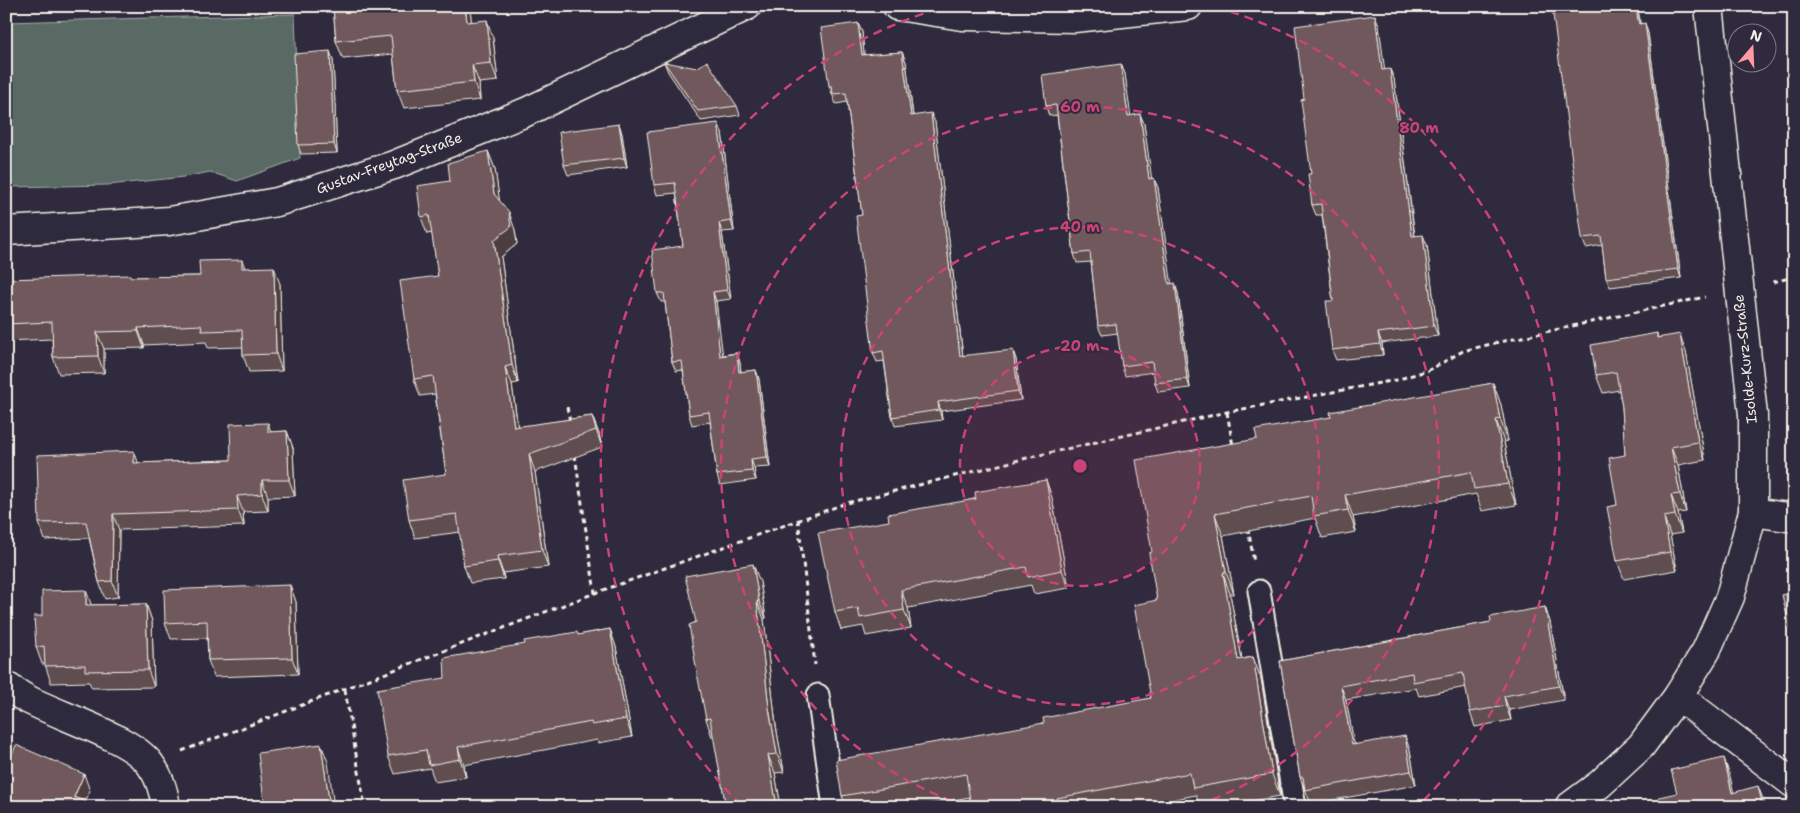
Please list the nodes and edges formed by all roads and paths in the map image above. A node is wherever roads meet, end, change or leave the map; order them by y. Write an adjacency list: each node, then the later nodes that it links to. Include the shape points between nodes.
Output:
1 (748, 6): 5 (street, Gustav-Freytag-Straße, via 526,112 394,165 277,202 161,222)
2 (897, 6): 3 (street, via 962,16 1074,18)
3 (1188, 6)
4 (1708, 6): 6 (street, Isolde-Kurz-Straße)
5 (6, 231)
6 (1738, 290): 8 (path, via 1463,351 1429,370 1396,380); 12 (street, Isolde-Kurz-Straße, via 1752,415)
7 (568, 407): 9 (path)
8 (1227, 412): 11 (path); 14 (path, via 1027,458 847,503)
9 (570, 426)
10 (573, 446): 17 (path)
11 (1234, 450)
12 (1753, 512): 13 (street); 21 (street, Isolde-Kurz-Straße, via 1730,598 1706,651)
13 (1794, 518)
14 (798, 519): 17 (path); 20 (path)
15 (1247, 525): 16 (path)
16 (1259, 591): 27 (lane)
17 (595, 593): 19 (path)
18 (6, 686): 22 (street, via 28,700 116,740)
19 (345, 690): 22 (path); 25 (path)
20 (818, 695): 26 (lane)
21 (1678, 696): 23 (street); 28 (street, Isolde-Kurz-Straße, via 1641,746)
22 (150, 763): 24 (street, via 161,782)
23 (1794, 784)
24 (166, 807)
25 (364, 807)
26 (834, 807)
27 (1295, 807)
28 (1569, 807)

